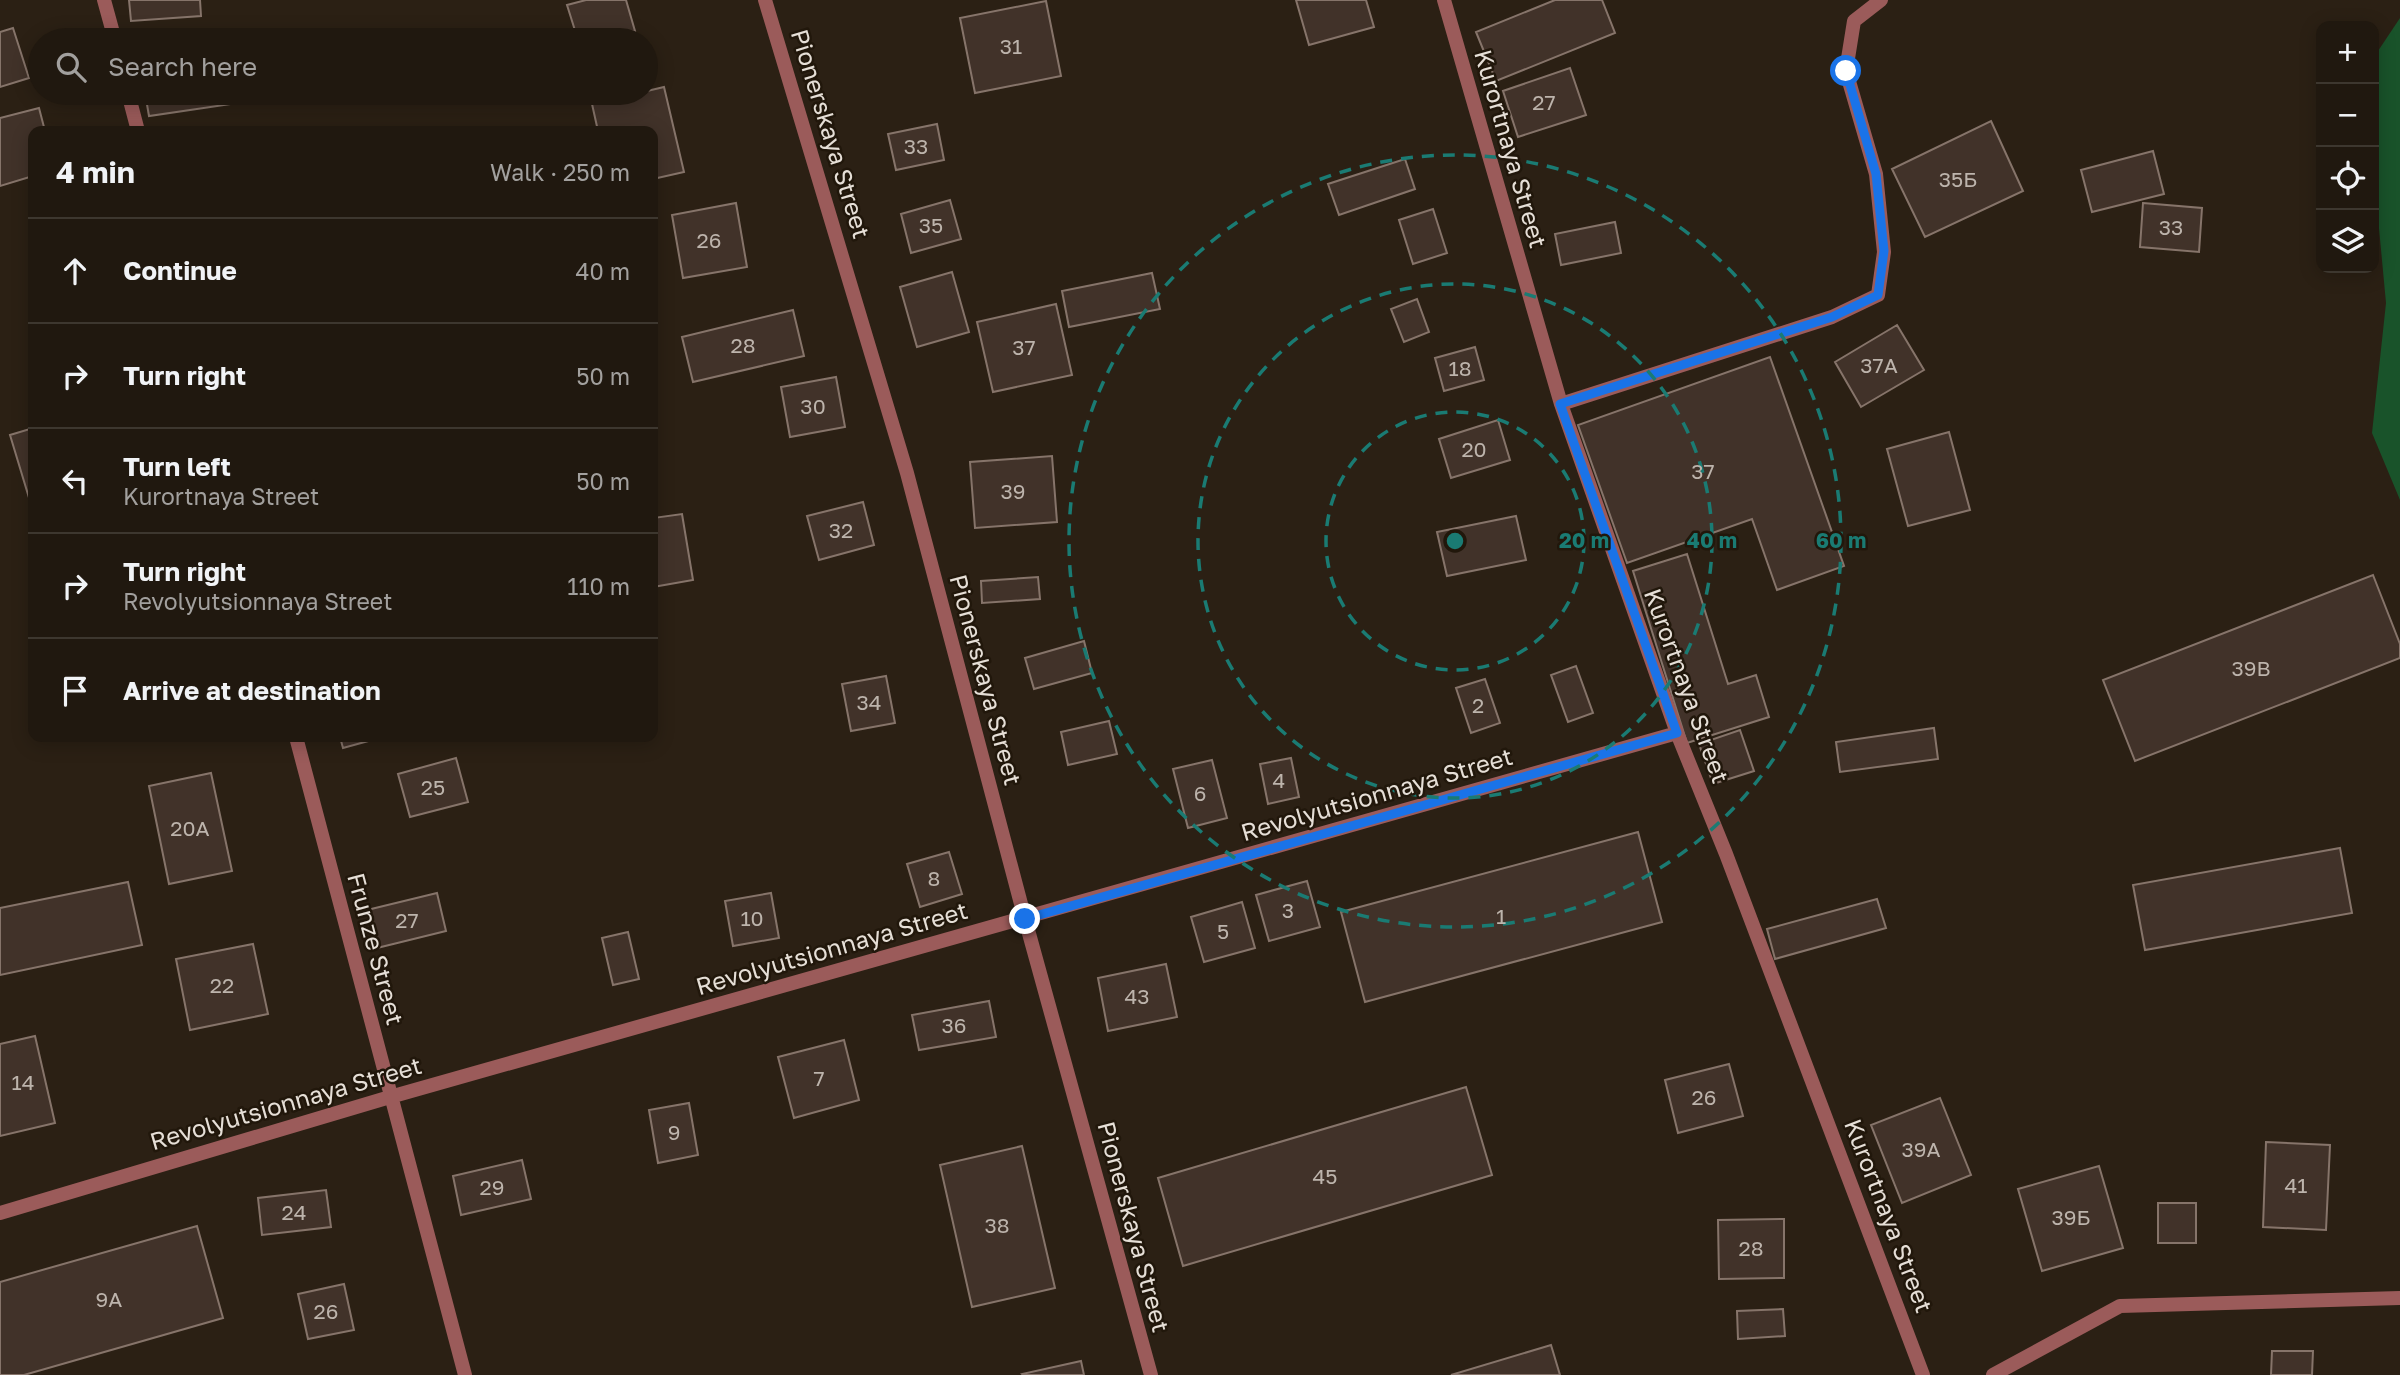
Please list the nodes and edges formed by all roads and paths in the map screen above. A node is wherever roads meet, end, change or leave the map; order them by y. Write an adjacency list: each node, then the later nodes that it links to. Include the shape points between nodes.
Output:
1 (104, 0): 5 (street)
2 (765, 0): 11 (street, Pionerskaya Street, via 907,473)
3 (1444, 0): 8 (street, Kurortnaya Street)
4 (1881, 0): 8 (street, via 1854,21 1846,71 1876,174 1884,251 1878,295 1832,317)
5 (112, 28)
6 (131, 105): 7 (street)
7 (137, 126)
8 (1560, 404): 9 (street, Kurortnaya Street)
9 (1677, 733): 11 (street, Revolyutsionnaya Street); 17 (street, Kurortnaya Street)
10 (297, 742): 12 (street, Frunze Street)
11 (1025, 919): 12 (street, Revolyutsionnaya Street); 16 (street, Pionerskaya Street)
12 (390, 1097): 13 (street, Revolyutsionnaya Street); 15 (street, Frunze Street)
13 (0, 1213)
14 (2400, 1298): 18 (street, via 2120,1306)
15 (465, 1375)
16 (1151, 1375)
17 (1923, 1375)
18 (1993, 1375)

